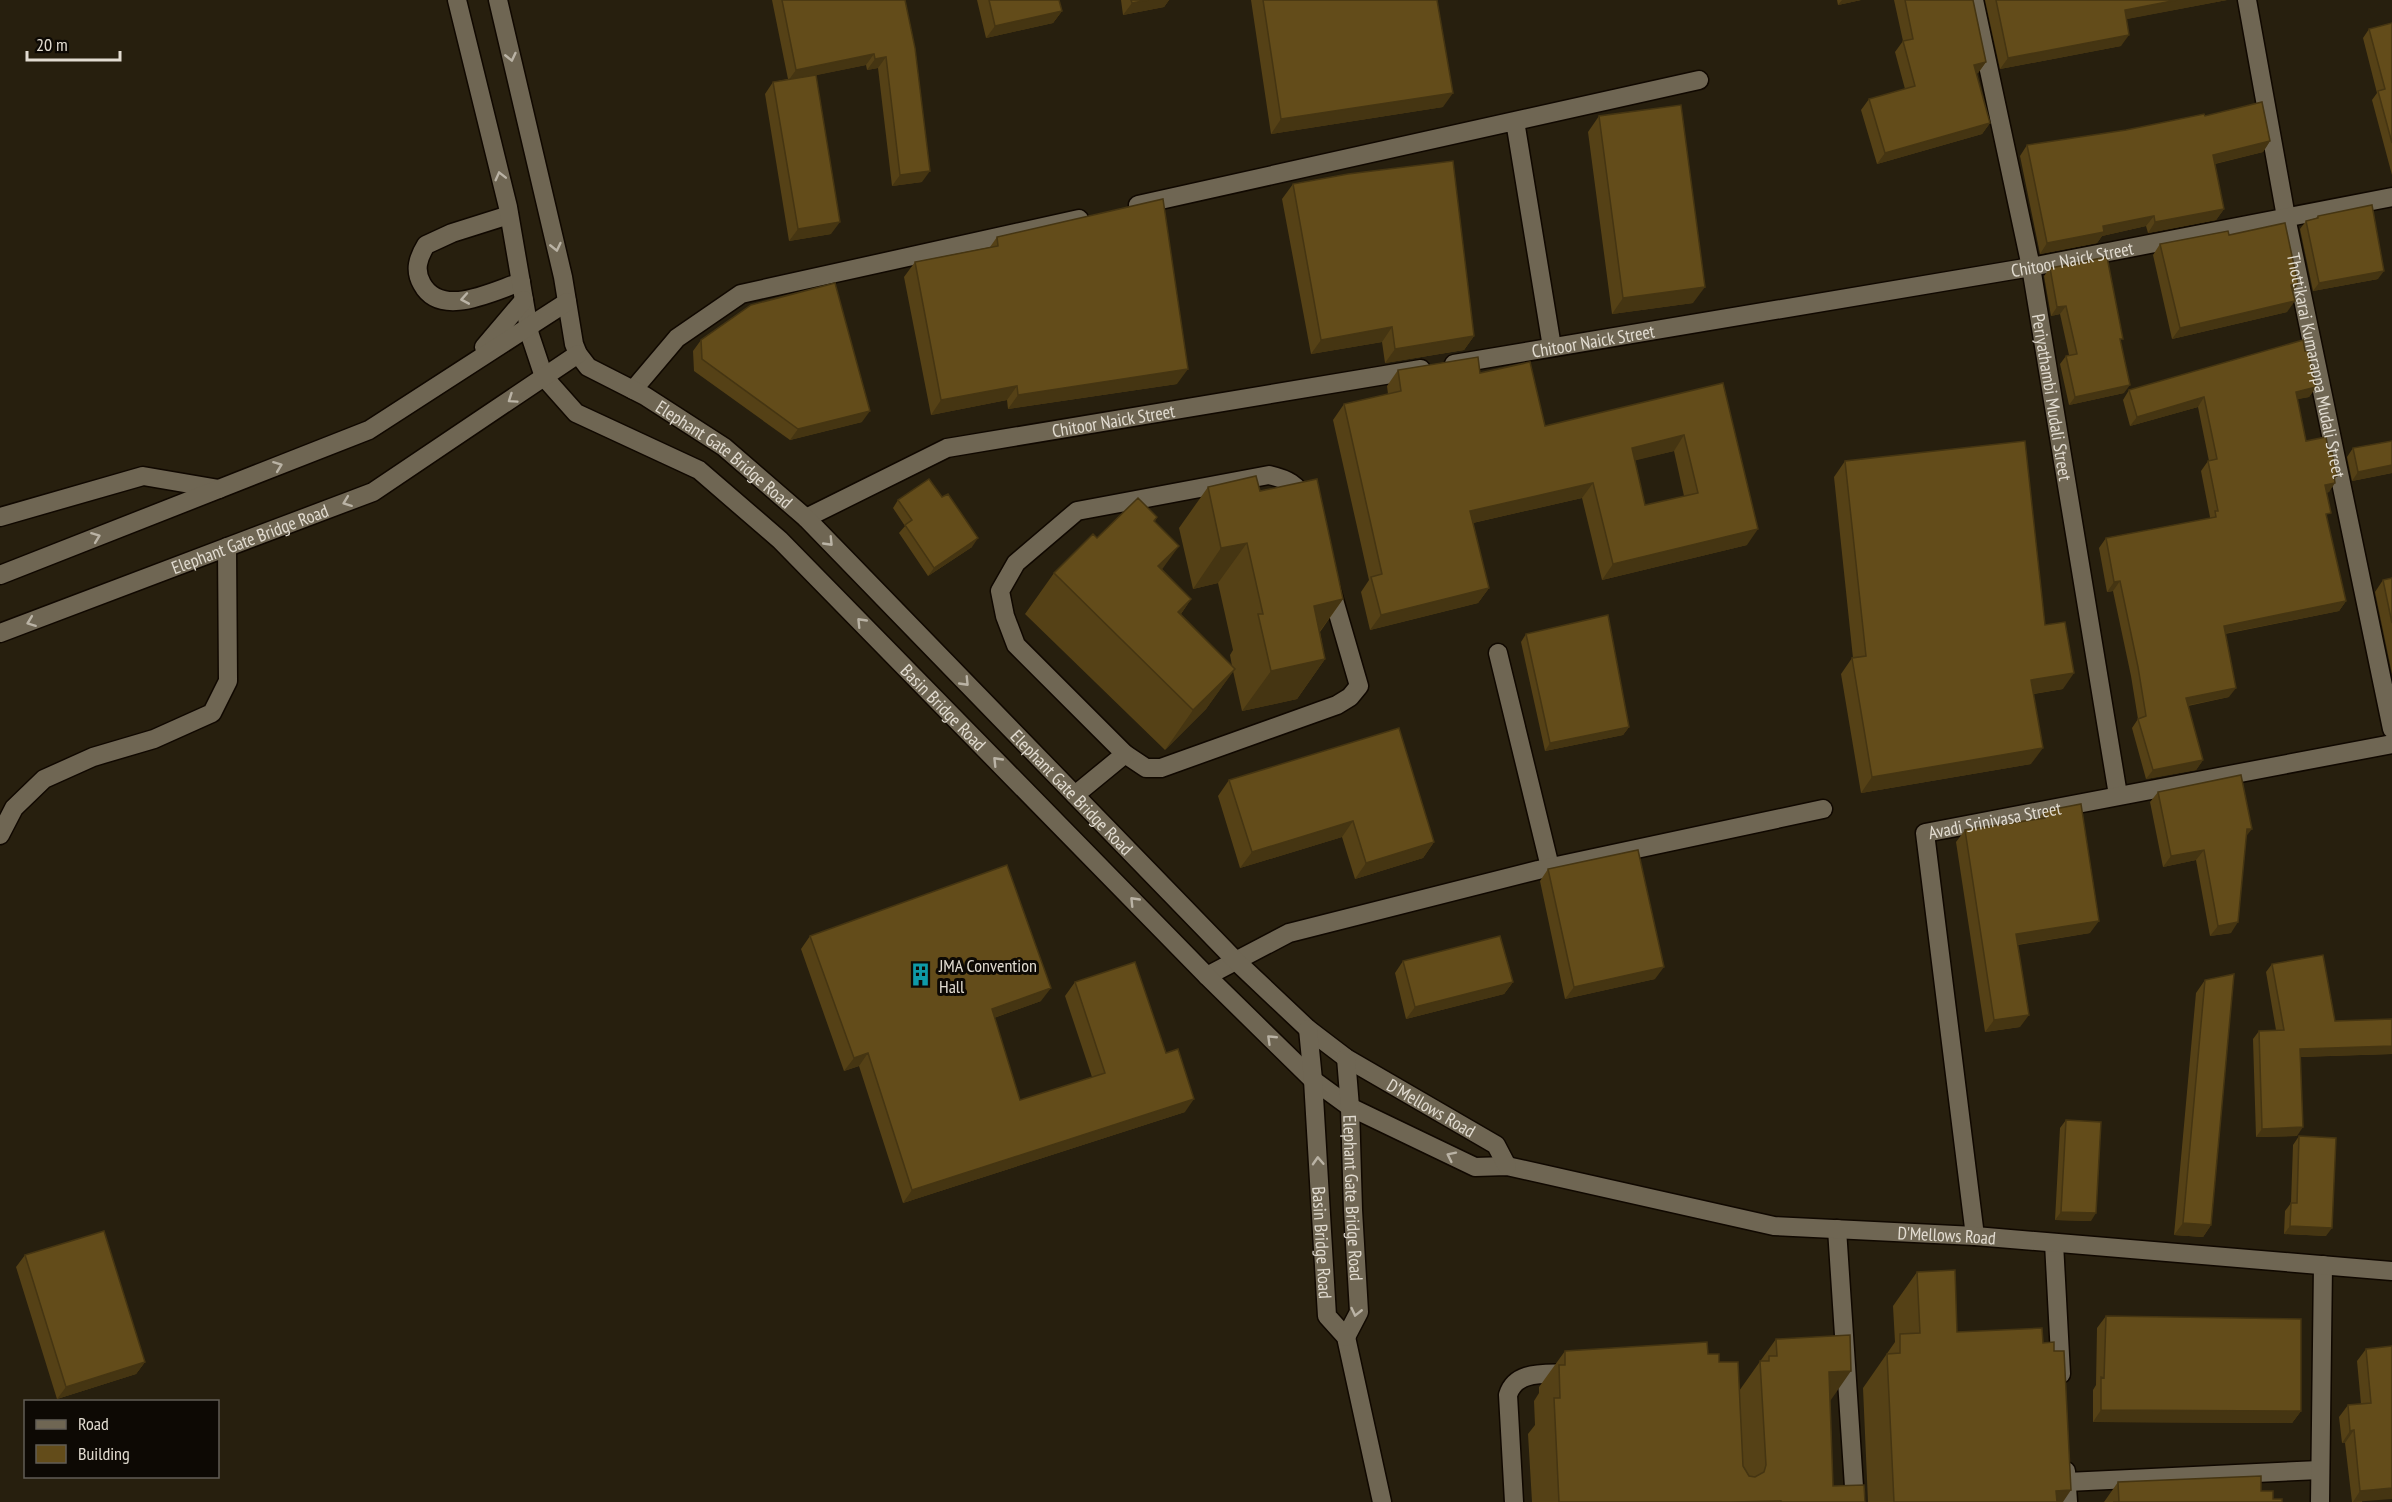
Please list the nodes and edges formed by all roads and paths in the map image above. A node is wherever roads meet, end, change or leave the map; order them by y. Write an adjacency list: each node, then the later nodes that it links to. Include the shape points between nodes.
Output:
1 (457, 0): 10 (street, one-way to 1)
2 (498, 0): 15 (street, one-way to 15)
3 (1974, 0): 12 (street, Periyathambi Mudali Street)
4 (2247, 0): 11 (street, Thottikarai Kumarappa Mudali Street)
5 (1699, 80): 6 (street)
6 (1515, 121): 8 (street); 17 (street)
7 (2392, 197): 11 (street, Chitoor Naick Street)
8 (1122, 209)
9 (1099, 214): 21 (street, via 741,294 677,338)
10 (509, 215): 13 (street); 13 (street, one-way to 10, via 474,298 442,300 430,296 416,267 426,245)
11 (2286, 217): 12 (street, Chitoor Naick Street); 31 (street, Thottikarai Kumarappa Mudali Street)
12 (2031, 267): 17 (street, Chitoor Naick Street); 35 (street, Periyathambi Mudali Street)
13 (521, 282): 14 (street)
14 (524, 300): 16 (street); 19 (street)
15 (567, 302): 16 (street); 18 (street)
16 (528, 326): 19 (street); 20 (street)
17 (1552, 347): 24 (street, Chitoor Naick Street, via 947,448)
18 (578, 354): 20 (street, Elephant Gate Bridge Road); 21 (street, Elephant Gate Bridge Road, via 588,367)
19 (457, 373): 22 (street, one-way to 19, via 369,430)
20 (544, 377): 26 (street, Elephant Gate Bridge Road, one-way to 26, via 374,492); 40 (street, Basin Bridge Road, one-way to 20, via 780,540 699,470 576,412)
21 (633, 390): 24 (street, Elephant Gate Bridge Road, via 724,447)
22 (219, 489): 23 (street, via 143,476); 28 (street, one-way to 22)
23 (0, 518)
24 (806, 518): 34 (street, Elephant Gate Bridge Road, one-way to 34)
25 (1311, 522): 33 (street, via 1301,490 1285,479 1269,475 1077,511 1016,563 1000,591 1016,645)
26 (227, 548): 29 (street, Elephant Gate Bridge Road, one-way to 29); 37 (street, via 228,681 212,713 44,779 14,808)
27 (1324, 566): 33 (street, via 1359,686 1350,697 1161,768 1146,768)
28 (0, 574)
29 (0, 633)
30 (1498, 653): 38 (street)
31 (2392, 729)
32 (2392, 744): 35 (street, Avadi Srinivasa Street)
33 (1125, 754): 34 (street)
34 (1075, 795): 39 (street, Elephant Gate Bridge Road)
35 (2118, 795): 47 (street, Avadi Srinivasa Street, via 1925,833)
36 (1823, 809): 38 (street)
37 (0, 835)
38 (1550, 867): 39 (street, via 1289,933)
39 (1236, 961): 40 (street); 41 (street, Elephant Gate Bridge Road)
40 (1207, 976): 43 (street, Basin Bridge Road, one-way to 40)
41 (1308, 1029): 42 (street, Elephant Gate Bridge Road); 43 (street, Basin Bridge Road)
42 (1346, 1058): 44 (street, Elephant Gate Bridge Road); 45 (street, D'Mellows Road, via 1496,1145)
43 (1313, 1080): 44 (street, Basin Bridge Road); 51 (street, Basin Bridge Road, one-way to 43, via 1327,1316)
44 (1350, 1107): 45 (street, D'Mellows Road, one-way to 44, via 1475,1167); 51 (street, Elephant Gate Bridge Road, one-way to 51, via 1359,1312)
45 (1507, 1166): 46 (street, D'Mellows Road, via 1774,1226)
46 (1837, 1229): 47 (street, D'Mellows Road); 59 (street)
47 (1975, 1236): 48 (street, D'Mellows Road)
48 (2054, 1243): 49 (street, D'Mellows Road); 53 (street)
49 (2323, 1265): 50 (street, D'Mellows Road); 55 (street)
50 (2392, 1271)
51 (1346, 1338): 57 (street, Basin Bridge Road)
52 (1590, 1372): 58 (street, via 1521,1377 1511,1383 1508,1395)
53 (2062, 1386)
54 (2065, 1458): 56 (street)
55 (2320, 1470): 56 (street); 61 (street)
56 (2067, 1482): 60 (street)
57 (1382, 1502)
58 (1514, 1502)
59 (1855, 1502)
60 (2068, 1502)
61 (2320, 1502)

